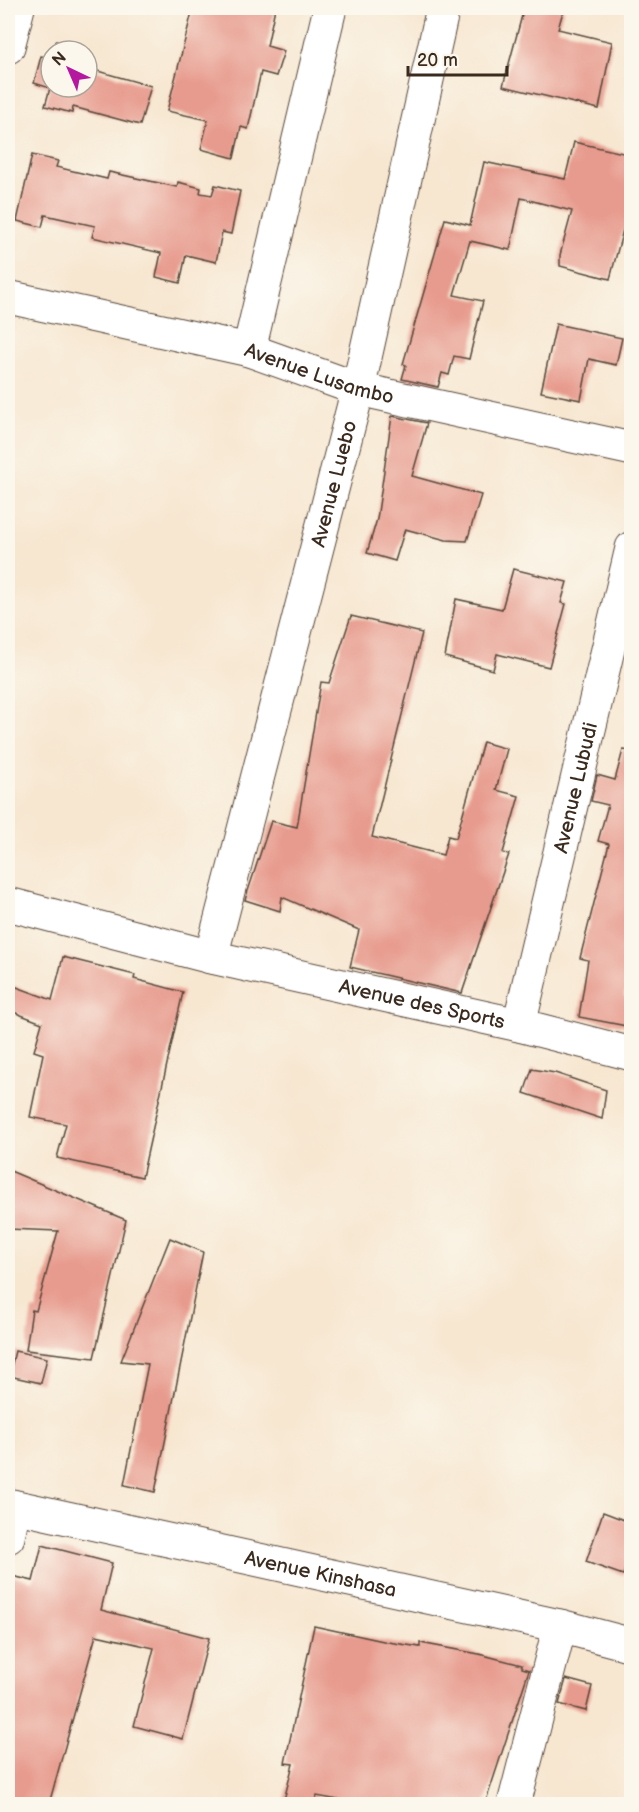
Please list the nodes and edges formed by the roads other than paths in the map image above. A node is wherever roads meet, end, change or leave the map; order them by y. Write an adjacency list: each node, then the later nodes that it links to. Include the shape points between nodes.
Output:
1 (18, 8): 4 (street)
2 (330, 8): 6 (street)
3 (443, 8): 7 (street, Avenue Luebo)
4 (8, 47)
5 (8, 297): 6 (street, Avenue Lusambo)
6 (249, 350): 7 (street, Avenue Lusambo)
7 (358, 388): 8 (street, Avenue Lusambo); 11 (street, Avenue Luebo)
8 (632, 449)
9 (632, 548): 12 (street, Avenue Lubudi)
10 (8, 904): 11 (street, Avenue des Sports)
11 (211, 957): 12 (street, Avenue des Sports)
12 (519, 1025): 13 (street, Avenue des Sports)
13 (632, 1054)
14 (10, 1517): 15 (street, Avenue Kinshasa)
15 (560, 1626): 16 (street, Avenue Kinshasa); 17 (street)
16 (632, 1645)
17 (514, 1804)

